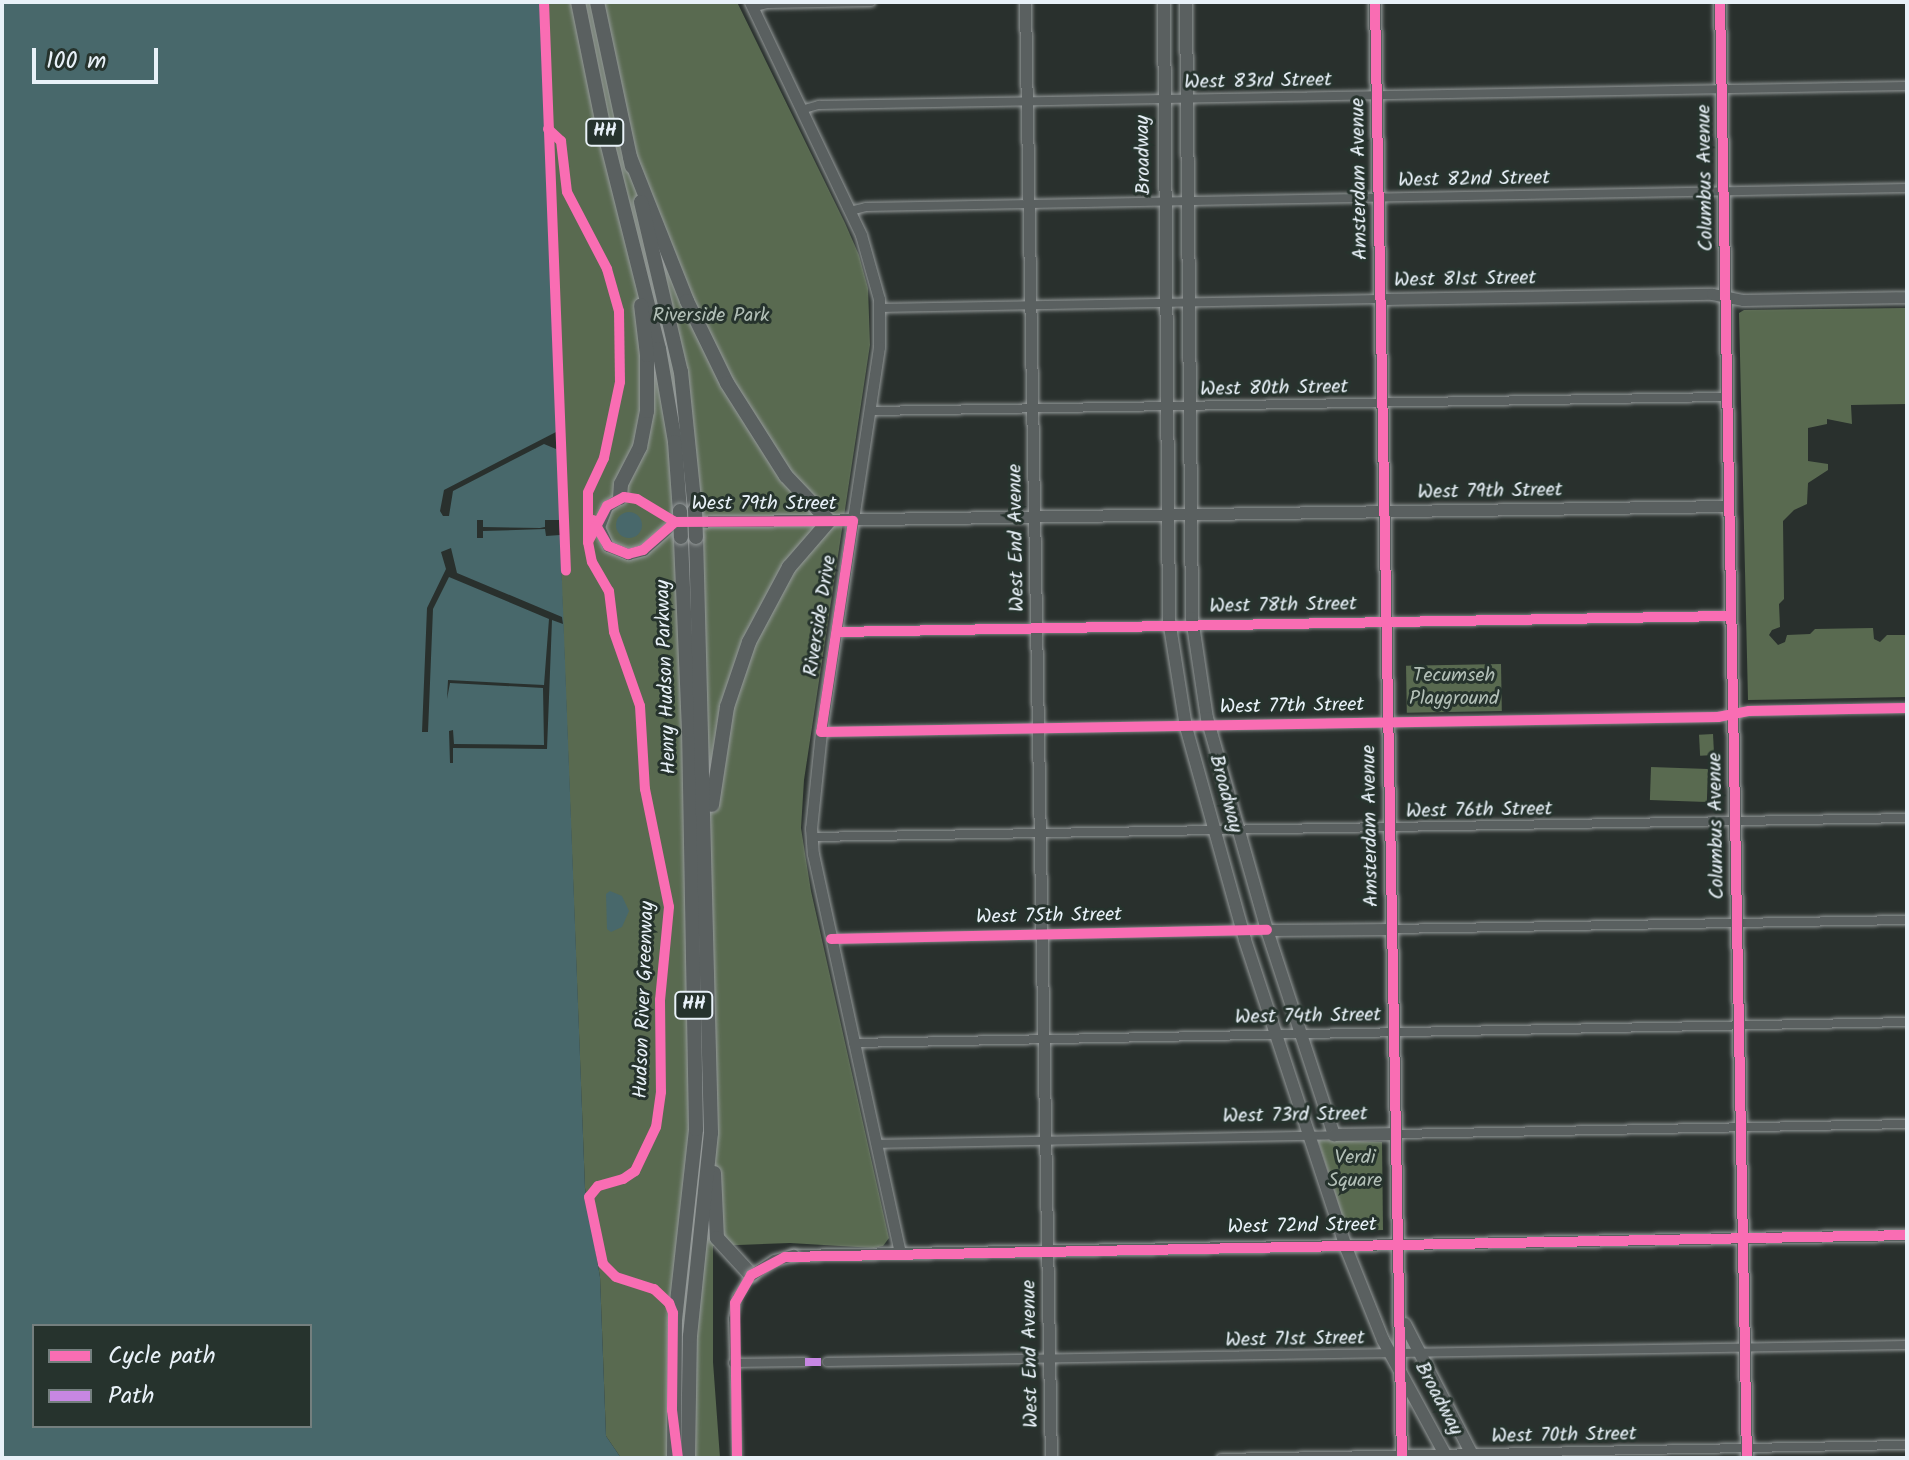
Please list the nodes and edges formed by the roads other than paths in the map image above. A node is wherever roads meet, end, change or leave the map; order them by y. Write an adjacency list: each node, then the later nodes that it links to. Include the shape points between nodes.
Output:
1 (578, 2): 25 (highway, Henry Hudson Parkway / HH)
2 (597, 2): 17 (highway, Henry Hudson Parkway / HH)
3 (871, 2): 9 (street)
4 (1025, 2): 15 (main road, West End Avenue)
5 (1164, 2): 13 (main road, Broadway)
6 (1186, 2): 14 (main road, Broadway)
7 (1375, 2): 12 (main road, Amsterdam Avenue)
8 (1720, 2): 11 (main road, Columbus Avenue)
9 (751, 5): 16 (main road, Riverside Drive)
10 (1907, 86): 11 (street, West 83rd Street)
11 (1722, 90): 12 (street, West 83rd Street); 19 (main road, Columbus Avenue)
12 (1376, 96): 14 (street, West 83rd Street); 20 (main road, Amsterdam Avenue)
13 (1164, 99): 14 (street, West 83rd Street); 15 (street, West 83rd Street); 22 (main road, Broadway)
14 (1188, 99): 21 (main road, Broadway)
15 (1027, 102): 16 (street, West 83rd Street, via 819,105); 23 (main road, West End Avenue)
16 (801, 110): 24 (main road, Riverside Drive)
17 (630, 157): 42 (highway, Henry Hudson Parkway / HH, via 678,359 691,443); 46 (highway, via 687,301 723,375 786,476)
18 (1907, 188): 19 (street, West 82nd Street)
19 (1724, 191): 20 (street, West 82nd Street); 26 (main road, Columbus Avenue)
20 (1378, 197): 21 (street, West 82nd Street); 28 (main road, Amsterdam Avenue)
21 (1189, 200): 22 (street, West 82nd Street); 30 (main road, Broadway)
22 (1165, 201): 23 (street, West 82nd Street); 29 (main road, Broadway)
23 (1029, 203): 24 (street, West 82nd Street); 31 (main road, West End Avenue)
24 (850, 211): 32 (main road, Riverside Drive, via 874,271)
25 (637, 260): 39 (highway, via 648,398 640,447 621,484); 42 (highway, Henry Hudson Parkway / HH, via 672,418)
26 (1726, 297): 27 (main road, West 81st Street); 28 (main road, West 81st Street); 33 (main road, Columbus Avenue)
27 (1907, 297)
28 (1380, 299): 30 (street, West 81st Street); 34 (main road, Amsterdam Avenue)
29 (1165, 303): 30 (street, West 81st Street); 31 (street, West 81st Street); 36 (main road, Broadway)
30 (1190, 303): 35 (main road, Broadway)
31 (1031, 305): 32 (street, West 81st Street); 37 (main road, West End Avenue)
32 (879, 308): 38 (main road, Riverside Drive)
33 (1727, 397): 34 (street, West 80th Street); 40 (main road, Columbus Avenue)
34 (1382, 403): 35 (street, West 80th Street); 41 (main road, Amsterdam Avenue)
35 (1191, 406): 36 (street, West 80th Street); 43 (main road, Broadway)
36 (1166, 407): 37 (street, West 80th Street); 44 (main road, Broadway)
37 (1032, 408): 38 (street, West 80th Street); 45 (main road, West End Avenue)
38 (870, 411): 47 (main road, Riverside Drive)
39 (620, 498): 42 (main road, via 607,506 599,527 617,552 643,550)
40 (1729, 506): 41 (main road, West 79th Street); 49 (main road, Columbus Avenue)
41 (1383, 512): 43 (main road, West 79th Street); 50 (main road, Amsterdam Avenue)
42 (683, 514): 46 (main road, West 79th Street); 48 (highway, Henry Hudson Parkway / HH, bridge)
43 (1192, 515): 44 (main road, West 79th Street); 52 (main road, Broadway)
44 (1168, 516): 45 (main road, West 79th Street); 51 (main road, Broadway)
45 (1034, 518): 47 (main road, West 79th Street); 53 (main road, West End Avenue)
46 (829, 521): 47 (main road, West 79th Street); 69 (highway, via 783,575 743,657 721,735)
47 (853, 521): 54 (main road, Riverside Drive)
48 (688, 537): 69 (highway, Henry Hudson Parkway / HH); 91 (highway, Henry Hudson Parkway / HH, via 696,1129)
49 (1731, 616): 50 (street, West 78th Street); 56 (main road, Columbus Avenue)
50 (1385, 623): 52 (street, West 78th Street); 57 (main road, Amsterdam Avenue)
51 (1170, 626): 52 (street, West 78th Street); 53 (street, West 78th Street); 59 (main road, Broadway)
52 (1193, 626): 58 (main road, Broadway)
53 (1036, 629): 54 (street, West 78th Street); 60 (main road, West End Avenue)
54 (837, 632): 61 (main road, Riverside Drive)
55 (1907, 708): 56 (street, West 77th Street)
56 (1732, 714): 57 (street, West 77th Street); 63 (main road, Columbus Avenue)
57 (1387, 723): 58 (street, West 77th Street); 65 (main road, Amsterdam Avenue)
58 (1210, 726): 59 (street, West 77th Street); 64 (main road, Broadway)
59 (1186, 727): 60 (street, West 77th Street); 66 (main road, Broadway)
60 (1038, 729): 61 (street, West 77th Street); 67 (main road, West End Avenue)
61 (821, 732): 68 (main road, Riverside Drive)
62 (1907, 818): 63 (street, West 76th Street)
63 (1737, 822): 65 (street, West 76th Street); 71 (main road, Columbus Avenue)
64 (1237, 829): 65 (street, West 76th Street); 66 (street, West 76th Street); 73 (main road, Broadway)
65 (1389, 829): 72 (main road, Amsterdam Avenue)
66 (1214, 830): 67 (street, West 76th Street); 74 (main road, Broadway)
67 (1040, 833): 68 (street, West 76th Street); 75 (main road, West End Avenue)
68 (811, 837): 76 (main road, Riverside Drive)
69 (706, 841): 91 (highway, Henry Hudson Parkway / HH, via 710,1148)
70 (1907, 920): 71 (street, West 75th Street)
71 (1737, 923): 72 (street, West 75th Street); 78 (main road, Columbus Avenue)
72 (1391, 929): 73 (main road, West 75th Street); 79 (main road, Amsterdam Avenue)
73 (1267, 930): 74 (street, West 75th Street); 80 (main road, Broadway)
74 (1242, 931): 75 (street, West 75th Street); 81 (main road, Broadway)
75 (1042, 935): 76 (street, West 75th Street); 82 (main road, West End Avenue)
76 (831, 939): 83 (main road, Riverside Drive)
77 (1907, 1022): 78 (street, West 74th Street)
78 (1738, 1025): 79 (street, West 74th Street); 85 (main road, Columbus Avenue)
79 (1394, 1031): 80 (street, West 74th Street); 86 (main road, Amsterdam Avenue)
80 (1300, 1032): 81 (street, West 74th Street); 88 (main road, Broadway)
81 (1275, 1033): 82 (street, West 74th Street); 87 (main road, Broadway)
82 (1043, 1037): 83 (street, West 74th Street); 89 (main road, West End Avenue)
83 (853, 1043): 90 (main road, Riverside Drive)
84 (1907, 1124): 85 (street, West 73rd Street)
85 (1740, 1127): 86 (street, West 73rd Street); 93 (main road, Columbus Avenue)
86 (1397, 1134): 88 (main road, West 73rd Street); 94 (main road, Amsterdam Avenue)
87 (1309, 1135): 88 (street, West 73rd Street); 89 (street, West 73rd Street); 95 (main road, Broadway)
88 (1334, 1135)
89 (1045, 1140): 90 (street, West 73rd Street); 96 (main road, West End Avenue)
90 (876, 1144): 97 (main road, Riverside Drive)
91 (705, 1170): 98 (highway, via 717,1238); 114 (highway, via 675,1320); 115 (highway, via 690,1336)
92 (1907, 1235): 93 (main road, West 72nd Street)
93 (1743, 1238): 94 (main road, West 72nd Street); 101 (main road, Columbus Avenue)
94 (1399, 1244): 95 (main road, West 72nd Street); 99 (main road, Amsterdam Avenue)
95 (1345, 1245): 96 (main road, West 72nd Street); 103 (main road, Broadway, via 1372,1317)
96 (1047, 1249): 97 (main road, West 72nd Street); 104 (main road, West End Avenue)
97 (900, 1253): 98 (main road, West 72nd Street, bridge, via 793,1255)
98 (751, 1275): 107 (street, via 735,1303)
99 (1402, 1309): 102 (main road, Broadway); 103 (main road, Amsterdam Avenue)
100 (1907, 1345): 101 (street, West 71st Street)
101 (1745, 1348): 102 (street, West 71st Street); 110 (main road, Columbus Avenue)
102 (1418, 1353): 103 (street, West 71st Street); 113 (main road, Broadway)
103 (1397, 1354): 104 (street, West 71st Street); 108 (main road, Broadway)
104 (1050, 1360): 106 (street, West 71st Street); 117 (main road, West End Avenue)
105 (805, 1362): 107 (street)
106 (827, 1362)
107 (733, 1363): 116 (street)
108 (1402, 1372): 111 (main road); 112 (main road, Broadway)
109 (1907, 1445): 110 (street, West 70th Street)
110 (1747, 1453): 113 (street, West 70th Street)
111 (1402, 1456): 112 (street, West 70th Street); 118 (street, West 70th Street)
112 (1446, 1456): 113 (street, West 70th Street)
113 (1473, 1456)
114 (674, 1458)
115 (688, 1458)
116 (737, 1458)
117 (1051, 1458)
118 (1221, 1458)

